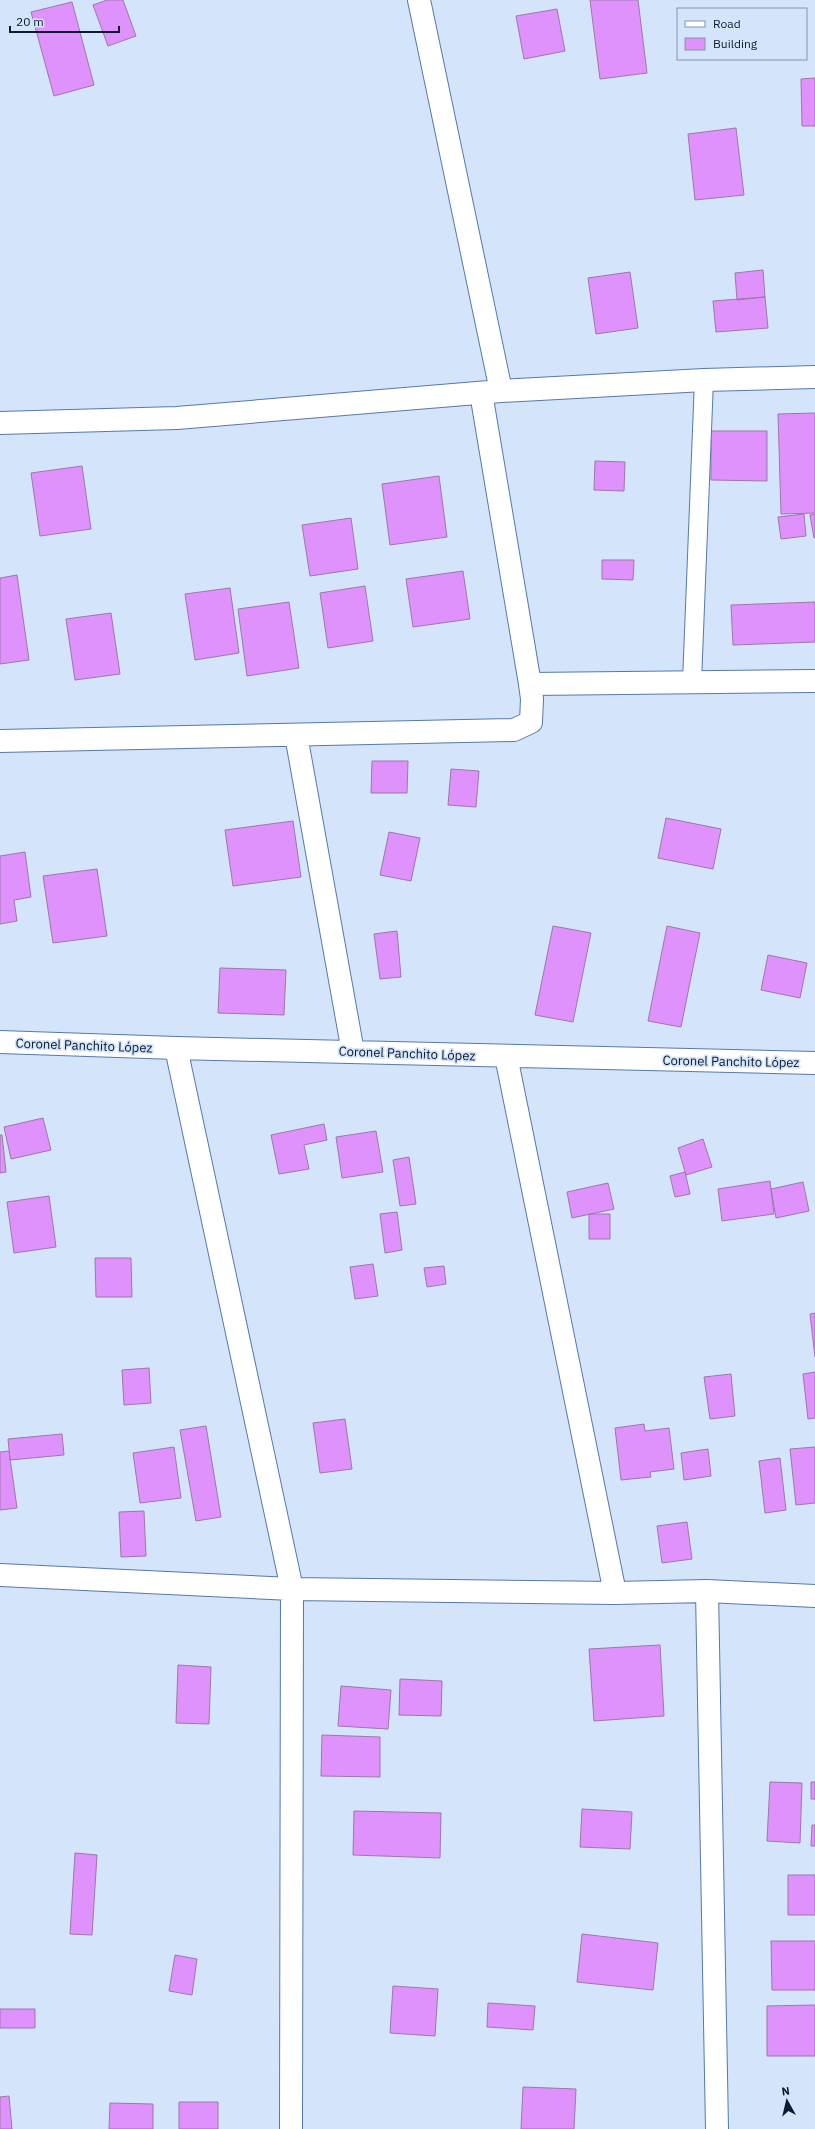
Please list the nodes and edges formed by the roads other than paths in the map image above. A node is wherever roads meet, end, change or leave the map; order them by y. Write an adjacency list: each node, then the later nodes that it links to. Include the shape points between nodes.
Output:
1 (418, 0): 4 (street)
2 (815, 377): 3 (street)
3 (704, 380): 4 (street); 7 (lane)
4 (491, 392): 5 (street, via 177,418); 8 (street)
5 (0, 423)
6 (815, 681): 7 (street)
7 (692, 682): 8 (street)
8 (530, 684): 9 (street, via 531,722 514,730)
9 (296, 736): 10 (street); 13 (street)
10 (0, 741)
11 (0, 1042): 12 (street, Coronel Panchito López)
12 (176, 1048): 13 (street, Coronel Panchito López); 17 (street)
13 (353, 1052): 14 (street, Coronel Panchito López)
14 (506, 1056): 15 (street, Coronel Panchito López); 19 (street)
15 (815, 1063)
16 (0, 1575): 17 (street)
17 (292, 1589): 19 (street); 21 (street)
18 (707, 1591): 19 (street); 20 (street); 22 (street)
19 (615, 1593)
20 (815, 1596)
21 (291, 2129)
22 (717, 2129)

